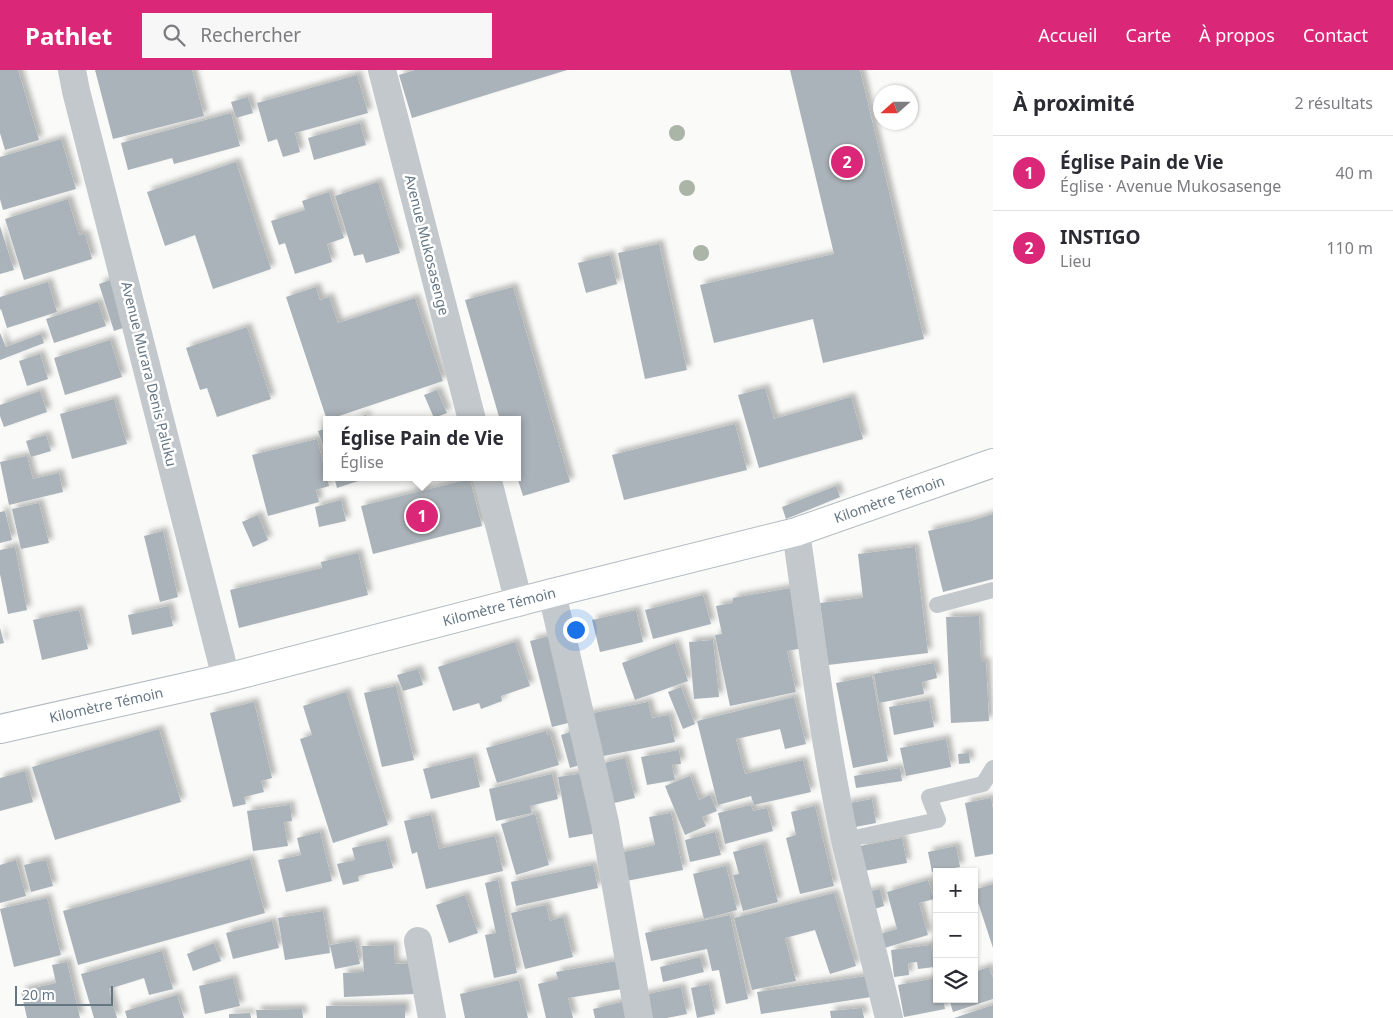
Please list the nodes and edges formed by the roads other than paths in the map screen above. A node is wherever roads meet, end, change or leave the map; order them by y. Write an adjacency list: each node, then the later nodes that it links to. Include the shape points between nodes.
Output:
1 (72, 70): 11 (street, Avenue Murara Denis Paluku)
2 (382, 70): 3 (street, Avenue Mukosasenge)
3 (471, 416)
4 (993, 463): 6 (main road, Kilomètre Témoin)
5 (488, 481): 9 (street)
6 (796, 532): 8 (main road, Kilomètre Témoin); 14 (street, via 828,754)
7 (993, 590): 10 (lane)
8 (552, 594): 9 (main road, Kilomètre Témoin); 17 (street, via 605,824)
9 (519, 603): 11 (main road, Kilomètre Témoin)
10 (937, 605)
11 (226, 678): 12 (main road, Kilomètre Témoin)
12 (0, 730)
13 (993, 768): 14 (lane, via 983,784 929,797 938,820)
14 (845, 840): 18 (street)
15 (418, 941): 16 (street)
16 (432, 1018)
17 (639, 1018)
18 (889, 1018)

